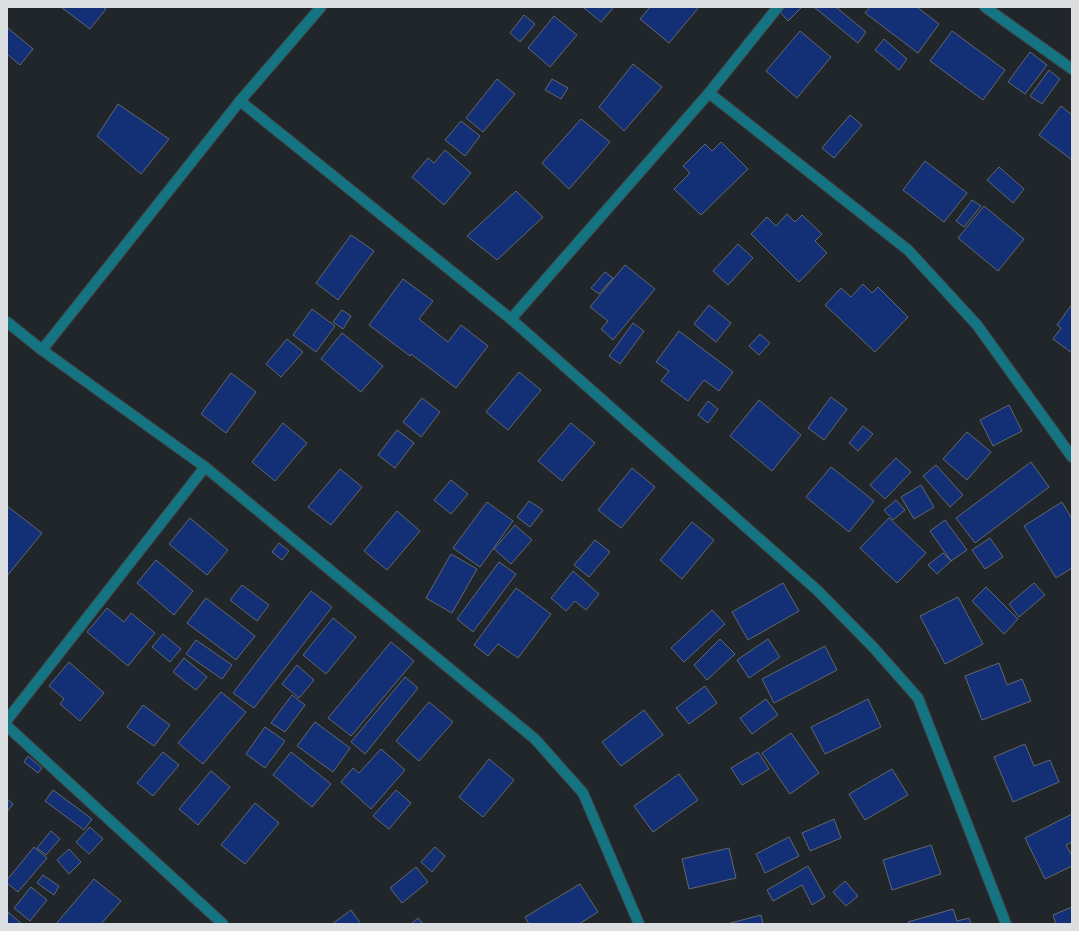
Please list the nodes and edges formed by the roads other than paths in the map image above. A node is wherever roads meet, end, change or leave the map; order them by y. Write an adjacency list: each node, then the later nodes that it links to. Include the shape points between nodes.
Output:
1 (321, 7): 6 (street)
2 (778, 7): 5 (street)
3 (985, 7): 4 (street)
4 (1072, 69)
5 (709, 93): 7 (street); 10 (street, via 908,250 977,325)
6 (240, 101): 7 (street); 9 (street)
7 (511, 319): 16 (street, via 817,590 918,698)
8 (7, 322): 9 (street)
9 (42, 350): 11 (street)
10 (1072, 457)
11 (205, 467): 12 (street); 15 (street, via 535,739 583,794)
12 (7, 720)
13 (7, 726): 14 (street)
14 (223, 924)
15 (639, 924)
16 (1006, 924)

